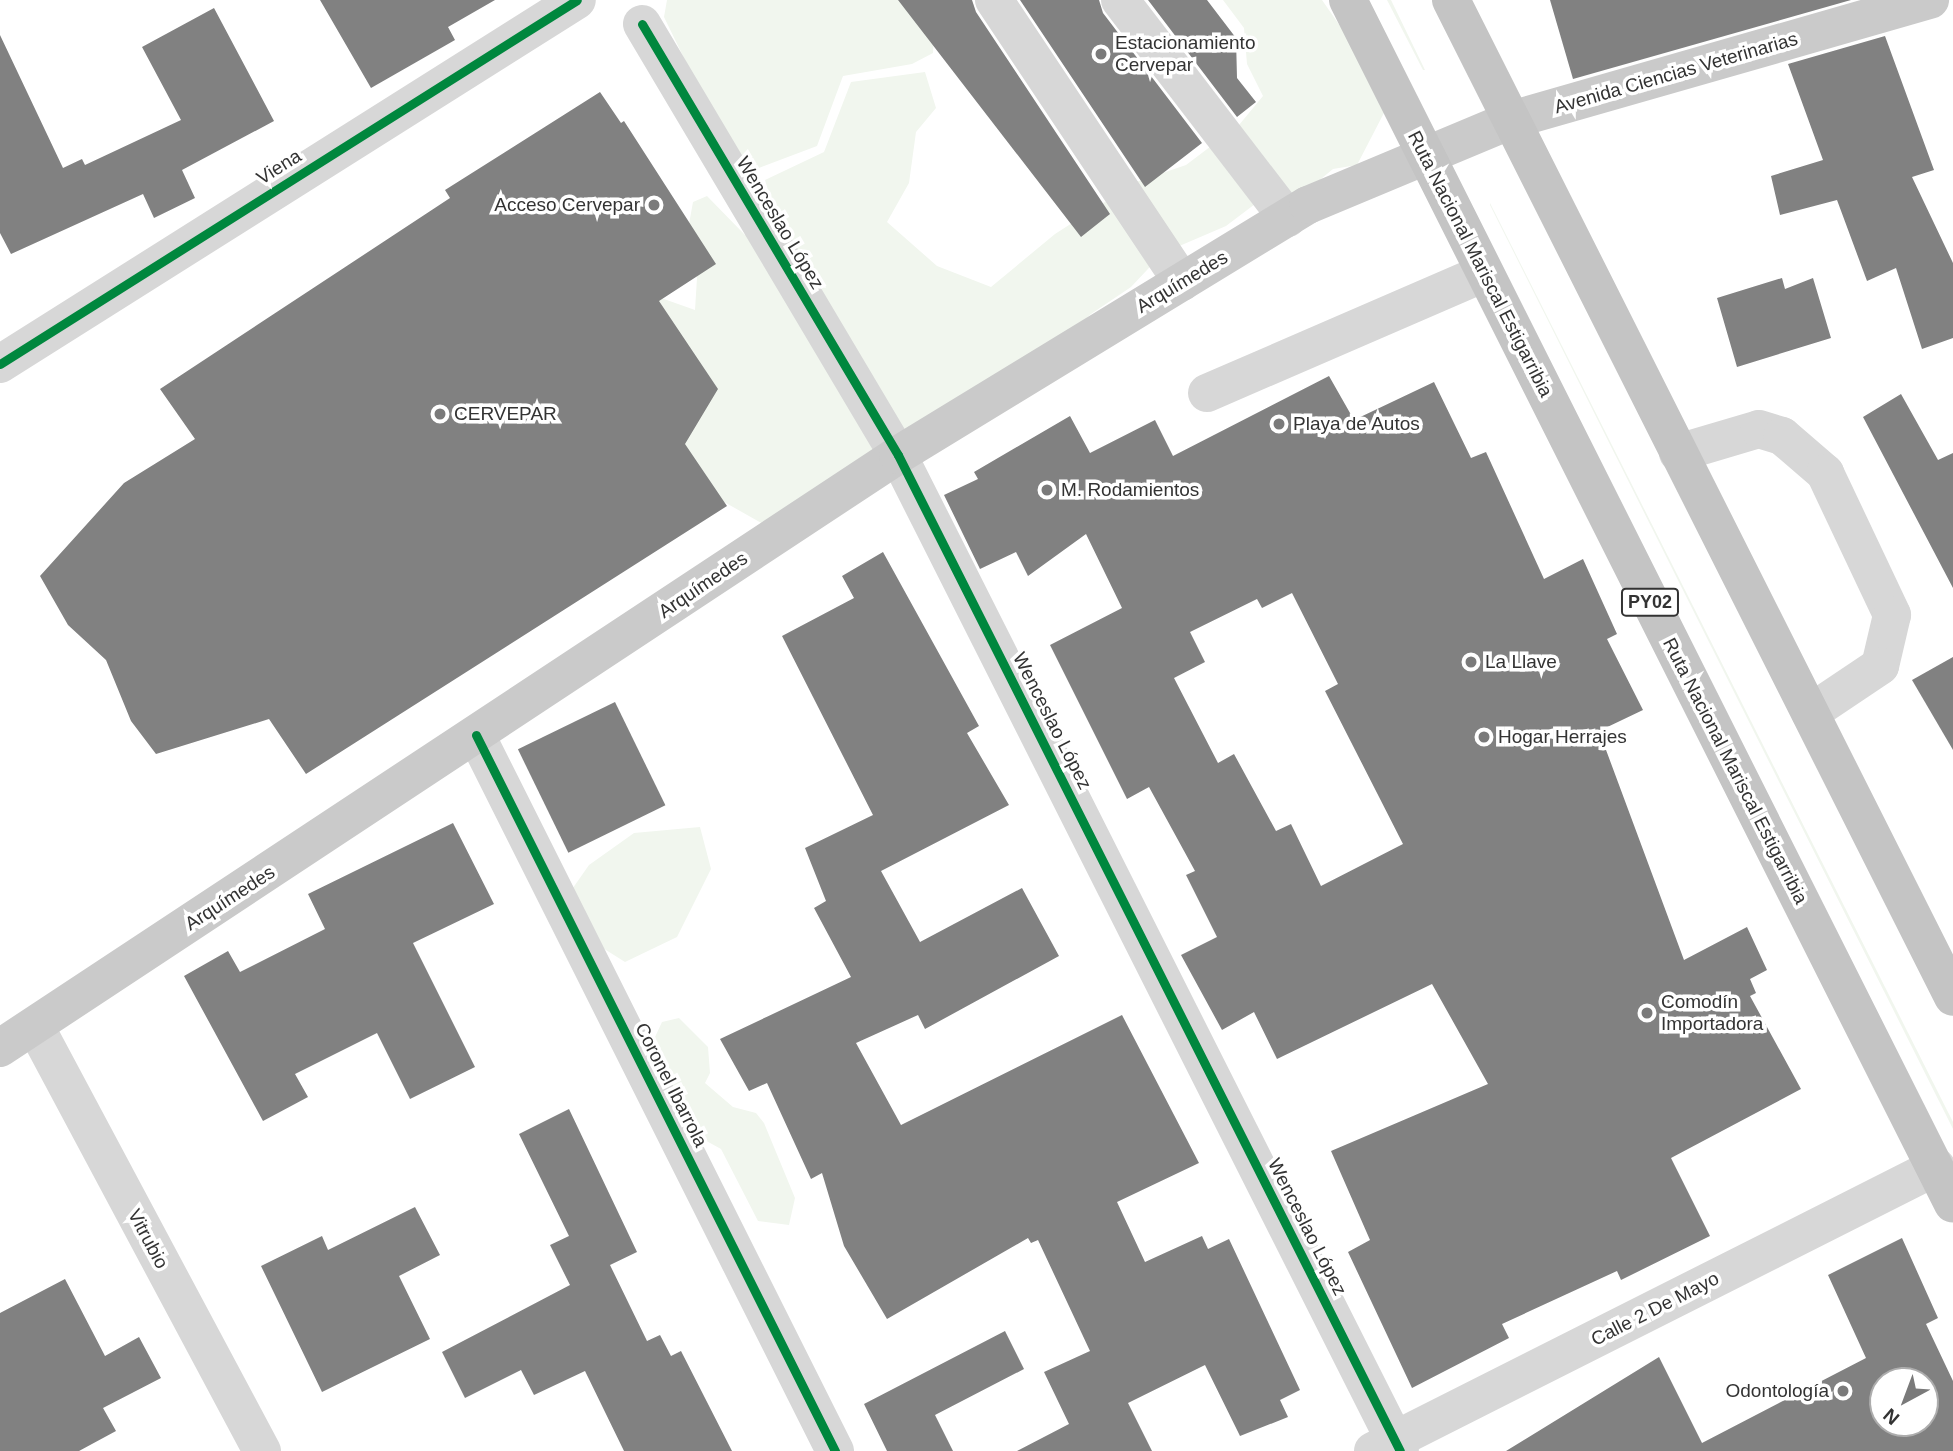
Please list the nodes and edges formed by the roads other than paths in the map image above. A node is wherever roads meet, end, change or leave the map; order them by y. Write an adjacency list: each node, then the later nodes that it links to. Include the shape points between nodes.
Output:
1 (577, 0): 13 (street, Viena)
2 (994, 0): 12 (street)
3 (1120, 0): 10 (street)
4 (1348, 0): 9 (highway, Ruta Nacional Mariscal Estigarribia / PY02)
5 (1451, 0): 8 (highway)
6 (1930, 0): 8 (main road, Avenida Ciencias Veterinarias)
7 (642, 24): 16 (street, Wenceslao López)
8 (1511, 120): 9 (main road, Avenida Ciencias Veterinarias); 15 (highway)
9 (1424, 153): 10 (main road, Arquímedes); 11 (highway, Ruta Nacional Mariscal Estigarribia / PY02)
10 (1287, 218): 12 (main road, Arquímedes)
11 (1484, 273): 14 (street); 22 (highway, Ruta Nacional Mariscal Estigarribia / PY02)
12 (1182, 282): 16 (main road, Arquímedes)
13 (0, 364)
14 (1207, 393)
15 (1678, 453): 17 (highway); 17 (street, via 1759,429 1782,436 1825,473 1892,615 1880,666)
16 (898, 454): 18 (main road, Arquímedes); 24 (street, Wenceslao López)
17 (1810, 713): 19 (highway)
18 (476, 735): 20 (main road, Arquímedes); 26 (street, Coronel Ibarrola)
19 (1953, 997)
20 (35, 1026): 21 (main road, Arquímedes); 25 (street, Vitrubio)
21 (0, 1048)
22 (1936, 1167): 23 (highway, Ruta Nacional Mariscal Estigarribia / PY02); 24 (street, Calle 2 De Mayo)
23 (1953, 1203)
24 (1390, 1447)
25 (262, 1451)
26 (835, 1451)

